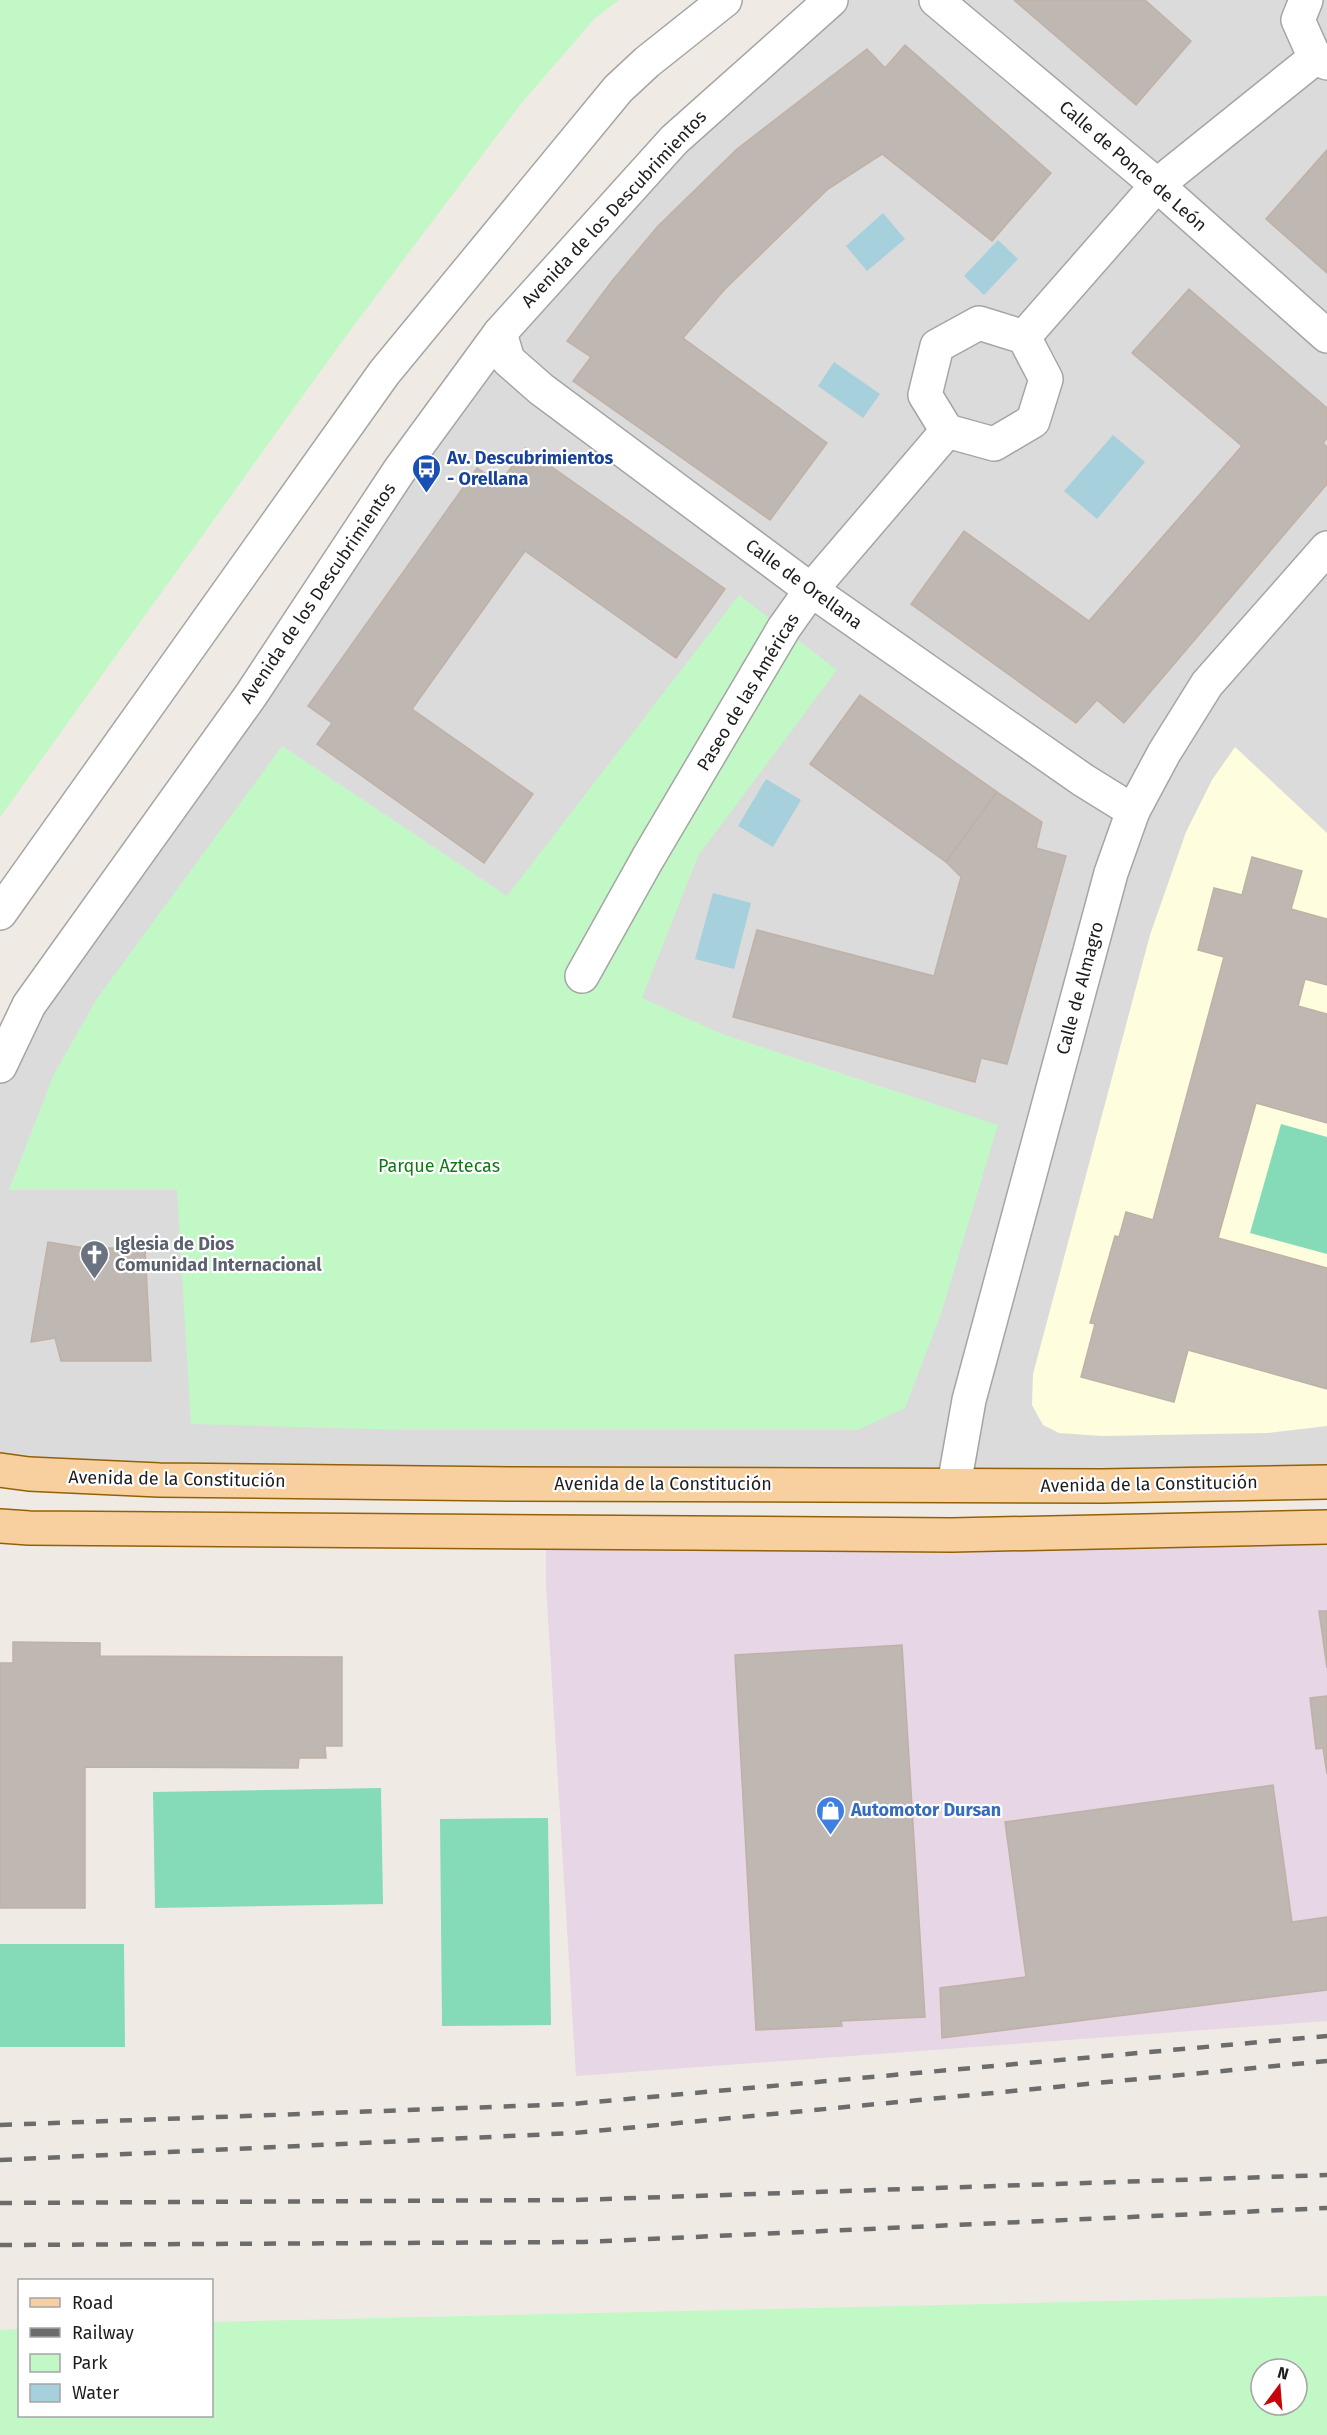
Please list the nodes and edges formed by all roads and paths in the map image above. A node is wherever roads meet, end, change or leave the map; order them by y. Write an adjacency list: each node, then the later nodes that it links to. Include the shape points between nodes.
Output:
1 (725, 0): 14 (street, via 618,89 384,373)
2 (831, 0): 7 (street, Avenida de los Descubrimientos, via 674,140)
3 (936, 0): 6 (street, Calle de Ponce de León)
4 (1306, 0): 5 (street, via 1298,20)
5 (1321, 60): 6 (street)
6 (1157, 185): 8 (street, Calle de Ponce de León); 9 (street)
7 (500, 333): 12 (street, Calle de Orellana, via 508,360 541,389); 16 (street, Avenida de los Descubrimientos, via 399,471 251,695 29,1005)
8 (1327, 336)
9 (1024, 337): 10 (street, via 1046,379 1033,421 994,444); 10 (street, via 979,323 937,346 925,394)
10 (947, 431): 12 (street, Paseo de las Américas)
11 (1327, 548): 13 (street, Calle de Almagro, via 1208,684)
12 (811, 590): 13 (street, Calle de Orellana); 15 (street, Paseo de las Américas, via 784,628)
13 (1133, 811): 19 (street, Calle de Almagro, via 1111,873 972,1388)
14 (0, 914)
15 (582, 976)
16 (0, 1066)
17 (0, 1470): 19 (main road, Avenida de la Constitución, via 159,1480)
18 (1327, 1482): 19 (main road, Avenida de la Constitución)
19 (954, 1485)
20 (0, 1526): 21 (main road, via 940,1535)
21 (1327, 1527)

